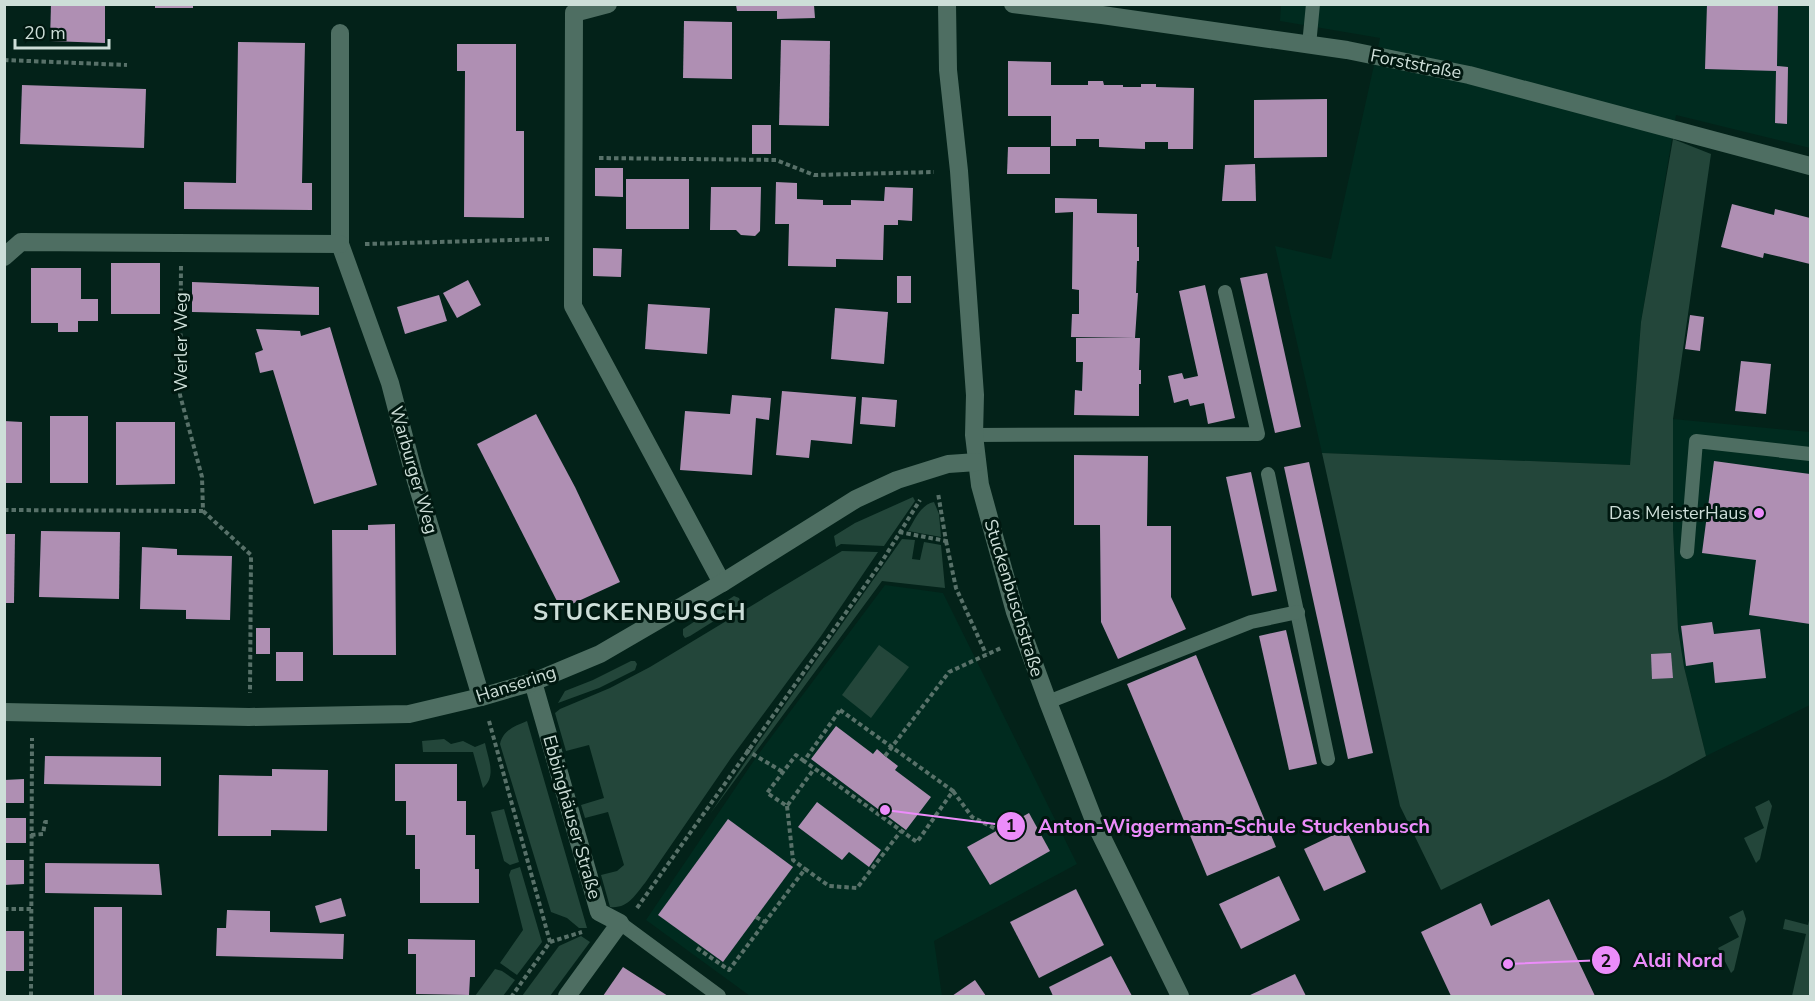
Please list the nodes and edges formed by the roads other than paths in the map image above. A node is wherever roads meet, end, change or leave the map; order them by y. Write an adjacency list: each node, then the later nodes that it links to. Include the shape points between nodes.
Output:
1 (608, 4): 16 (street, via 574,13 573,306)
2 (947, 4): 11 (street, Stuckenbuschstraße, via 948,70 975,395)
3 (1014, 4): 6 (street, Forststraße)
4 (1313, 4): 6 (lane)
5 (340, 33): 8 (street, Warburger Weg)
6 (1309, 45): 7 (street, Forststraße, via 1469,75)
7 (1810, 166)
8 (340, 244): 9 (street, via 21,242); 19 (street, Warburger Weg, via 390,383 412,471)
9 (4, 257)
10 (1225, 292): 11 (lane, via 1258,434)
11 (974, 435): 13 (street, Stuckenbuschstraße)
12 (1810, 454): 15 (lane, via 1696,441)
13 (977, 462): 16 (street, Hansering, via 897,480 856,498); 20 (street, Stuckenbuschstraße, via 980,485 1024,638)
14 (1268, 474): 17 (lane)
15 (1687, 552)
16 (722, 583): 18 (street, Hansering, via 600,654)
17 (1298, 612): 20 (lane, via 1251,622); 22 (lane)
18 (533, 682): 19 (street, Hansering); 23 (street, Ebbinghäuser Straße, via 599,912)
19 (481, 697): 21 (street, Hansering, via 409,714 249,717)
20 (1048, 702): 26 (street, Stuckenbuschstraße, via 1095,823)
21 (4, 712)
22 (1328, 759)
23 (620, 923): 24 (street); 25 (lane)
24 (567, 996)
25 (719, 996)
26 (1180, 996)

